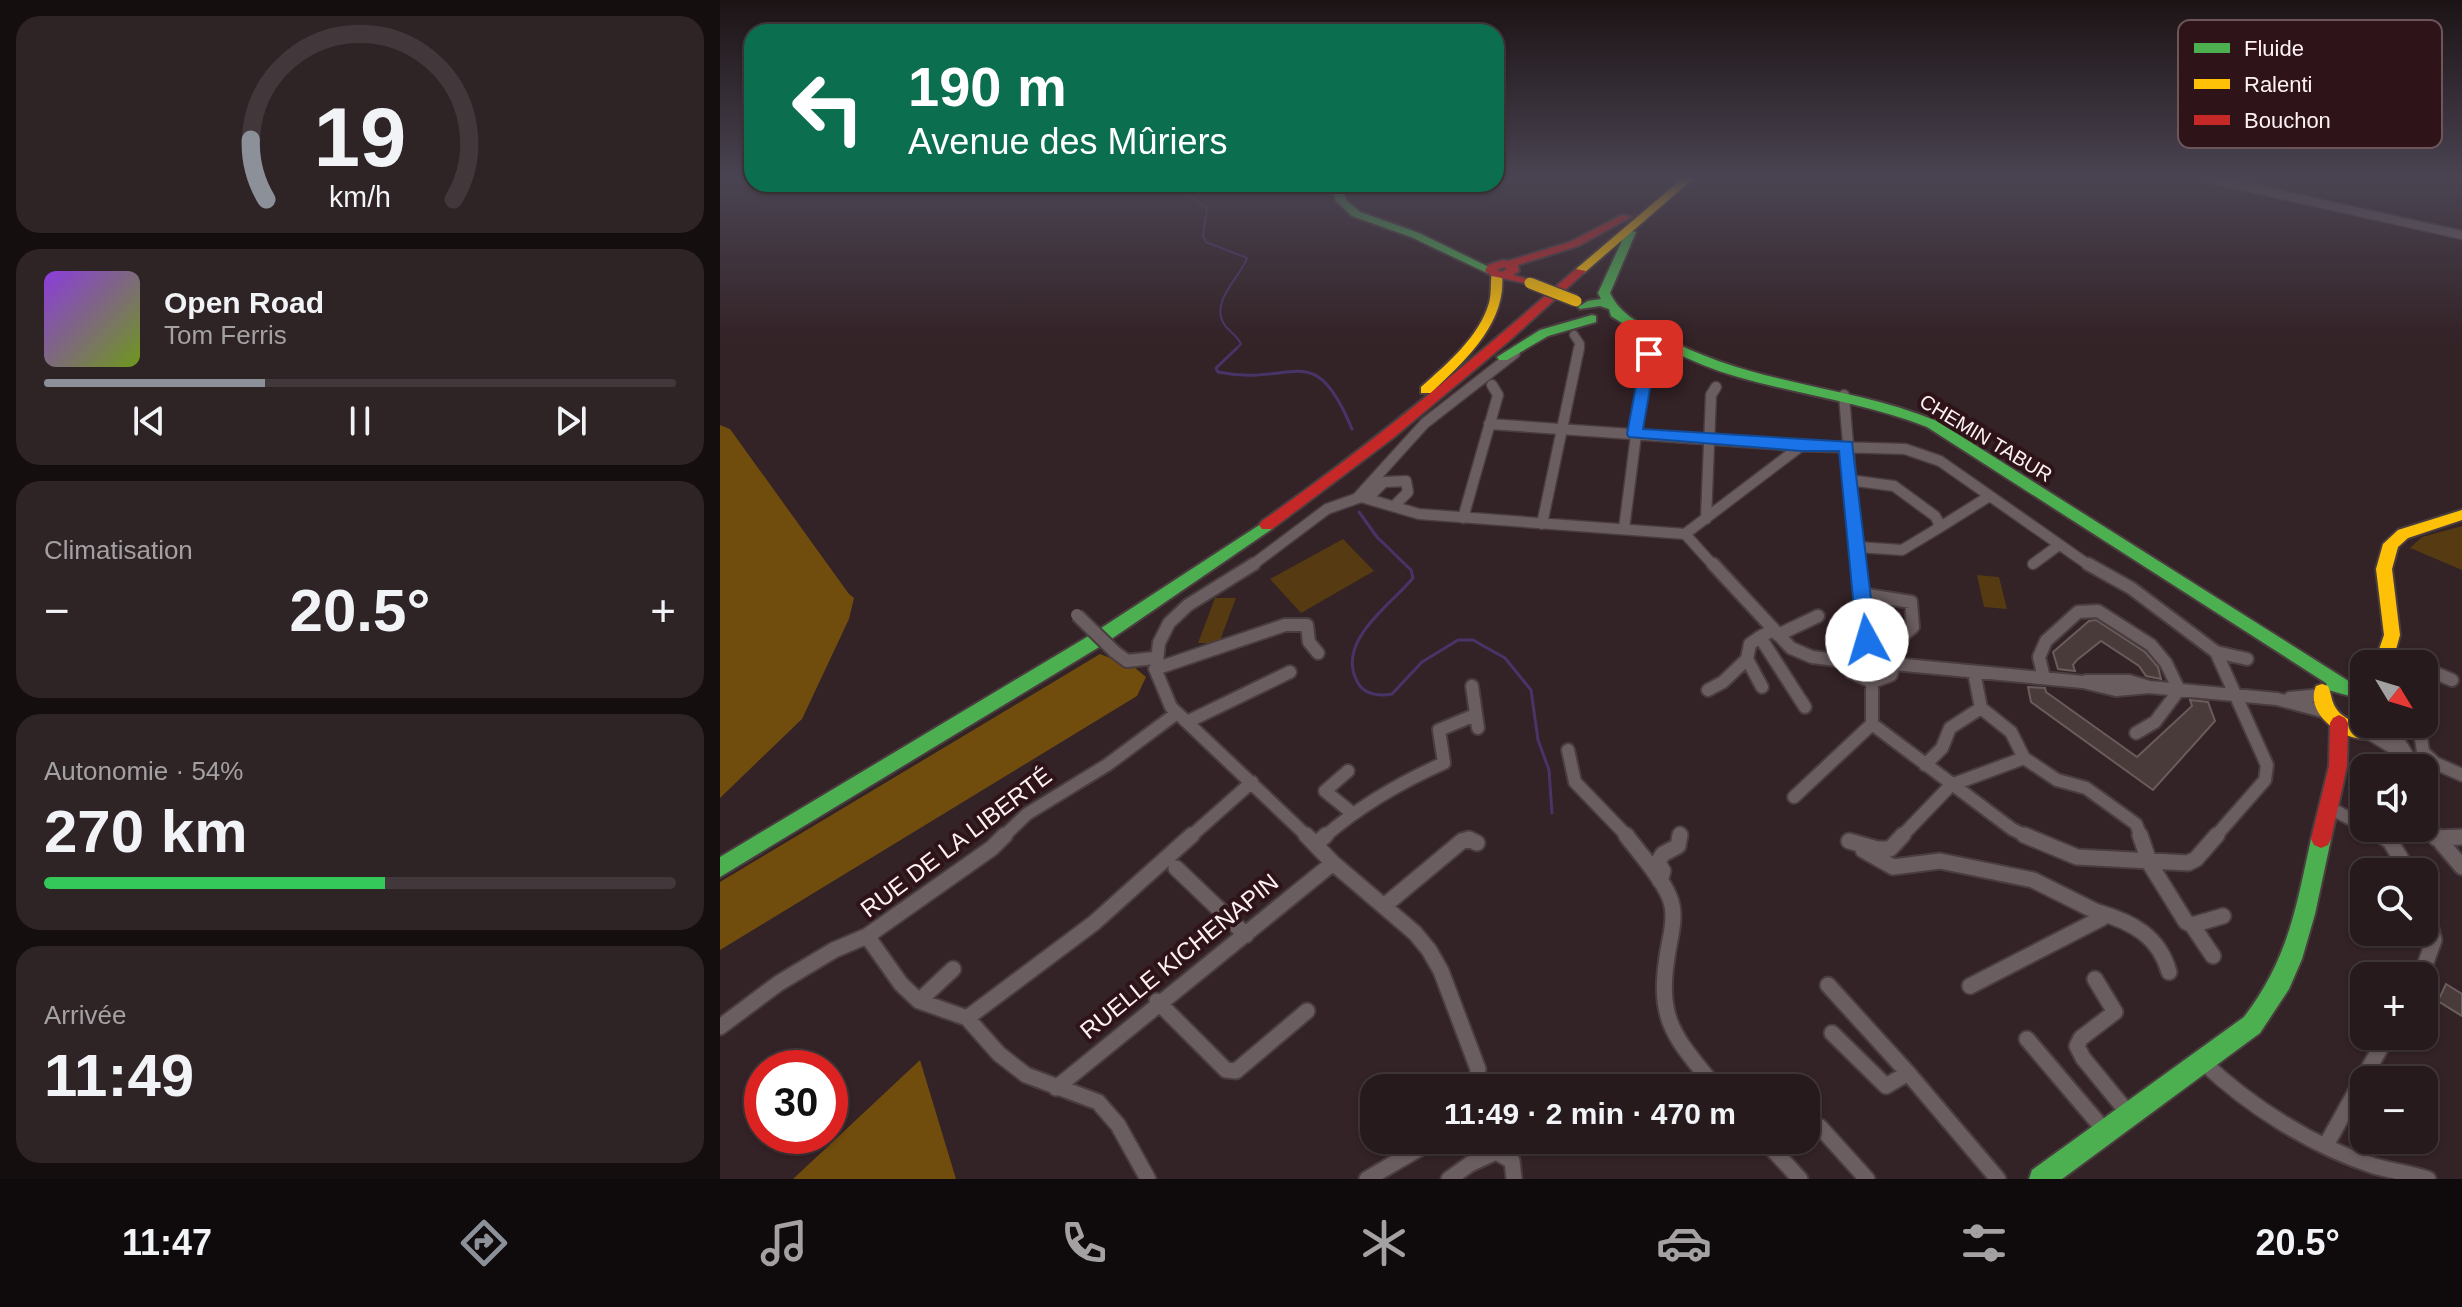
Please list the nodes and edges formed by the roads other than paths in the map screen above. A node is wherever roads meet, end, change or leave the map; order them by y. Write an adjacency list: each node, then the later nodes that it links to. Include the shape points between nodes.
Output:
1 (1409, 233): 6 (main road)
2 (1598, 233): 6 (main road)
3 (1615, 233): 37 (main road, via 1428,396)
4 (1618, 233): 18 (main road, via 1507,339)
5 (1631, 233): 8 (main road, via 1604,293)
6 (1508, 273): 7 (main road, bridge); 37 (main road, via 1486,320 1443,374)
7 (1585, 307): 8 (main road); 9 (main road)
8 (1615, 314): 14 (main road, CHEMIN TABUR, via 1722,367)
9 (1544, 333): 18 (main road); 25 (street, via 1425,423)
10 (1574, 335): 16 (street, via 1580,344)
11 (1653, 351): 17 (street, via 1646,357)
12 (1492, 385): 15 (street, via 1498,395)
13 (1716, 387): 19 (street)
14 (1844, 395): 20 (street); 48 (main road, CHEMIN TABUR, via 1932,424)
15 (1489, 424): 16 (street); 28 (street)
16 (1563, 429): 17 (street); 30 (street)
17 (1635, 434): 19 (street); 31 (street)
18 (1387, 438): 103 (main road, via 1098,639)
19 (1708, 439): 21 (street); 29 (street)
20 (1847, 445): 21 (street); 22 (street); 24 (street, via 1921,452)
21 (1801, 446): 29 (street)
22 (1849, 480): 32 (street, via 1883,482 1899,489 1935,516); 35 (street)
23 (1369, 497): 25 (street); 26 (street); 26 (street, via 1382,482 1400,479 1408,492)
24 (1988, 497): 32 (street); 34 (street)
25 (1357, 498): 52 (street, via 1327,509 1175,617 1161,636)
26 (1394, 506): 28 (street)
27 (2462, 515): 44 (main road, via 2403,534 2391,544 2384,569 2392,626)
28 (1463, 518): 30 (street)
29 (1706, 519): 33 (street)
30 (1542, 524): 31 (street)
31 (1624, 529): 33 (street)
32 (1937, 529): 35 (street, via 1902,550)
33 (1685, 534): 41 (street)
34 (2059, 545): 36 (street); 46 (street, via 2131,588)
35 (1857, 547): 38 (street)
36 (2033, 564)
37 (1188, 569): 99 (main road)
38 (1861, 594): 43 (street); 45 (street, via 1911,602 1913,627)
39 (1077, 615): 52 (street, bridge, via 1127,661)
40 (1818, 616): 41 (street)
41 (1775, 632): 42 (street); 51 (street, via 1805,654)
42 (1760, 637): 49 (street, via 1750,644); 69 (street)
43 (1867, 644): 45 (street); 51 (street, via 1849,650)
44 (2387, 650)
45 (1885, 651): 53 (street)
46 (2216, 652): 50 (street); 67 (street)
47 (1318, 653): 52 (street, via 1309,642 1307,625 1299,624)
48 (2296, 656): 60 (main road, CHEMIN TABUR); 66 (main road, CHEMIN TABUR)
49 (1747, 659): 62 (street); 64 (street)
50 (2247, 659)
51 (1845, 661): 59 (street, via 1857,677)
52 (1154, 663): 72 (street, via 1161,692)
53 (1894, 664): 55 (street); 59 (street, via 1891,675)
54 (1290, 672): 72 (street, RUE DE LA LIBERTÉ)
55 (1974, 672): 57 (street); 70 (street)
56 (2438, 674): 58 (street)
57 (2044, 678): 65 (street, via 2132,691); 65 (street, via 2039,657 2046,641 2078,612 2098,611 2161,652)
58 (2452, 680)
59 (1872, 682): 74 (street)
60 (2350, 683)
61 (1472, 686): 91 (street, via 1476,721 1439,730 1445,760 1441,766 1398,783)
62 (1762, 687)
63 (2350, 687): 66 (main road)
64 (1708, 690)
65 (2179, 690): 67 (street); 76 (street, via 2155,722)
66 (2321, 693): 68 (street); 71 (main road)
67 (2237, 695): 68 (street); 101 (street, via 2267,765 2265,780 2196,859 2178,865)
68 (2277, 699): 71 (street)
69 (1805, 707)
70 (1981, 708): 82 (street, via 2007,728); 83 (street, via 1946,730 1942,748)
71 (2326, 712): 73 (main road)
72 (1182, 718): 87 (street); 111 (street, RUE DE LA LIBERTÉ, via 1027,814 992,848)
73 (2339, 723): 75 (main road); 84 (main road)
74 (1872, 724): 83 (street); 89 (street)
75 (2350, 727)
76 (2136, 733)
77 (2357, 738): 84 (main road)
78 (2374, 738): 81 (street)
79 (2417, 738): 86 (street, via 2424,755)
80 (1568, 750): 105 (street, via 1575,782 1627,836)
81 (2398, 754)
82 (2024, 758): 88 (street); 101 (street, via 2057,780 2086,788 2132,820)
83 (1925, 765): 88 (street)
84 (2338, 766): 90 (main road)
85 (1348, 771): 91 (street, via 1325,791)
86 (2462, 775)
87 (1252, 782): 98 (street); 121 (street, via 1094,923)
88 (1951, 785): 101 (street, via 2044,846 2077,857); 107 (street, via 1890,849 1849,841 1893,867 1940,861 2025,878)
89 (1794, 797)
90 (2328, 807): 92 (street); 126 (main road, via 2284,982 2252,1025)
91 (1352, 813): 98 (street)
92 (2350, 819)
93 (1680, 833): 105 (street, via 1678,846 1659,857)
94 (2462, 837): 95 (street)
95 (2438, 838)
96 (2438, 840): 102 (street)
97 (1477, 843): 106 (street, via 1462,841)
98 (1316, 844): 100 (street)
99 (720, 853)
100 (1333, 863): 106 (street); 110 (street, RUELLE KICHENAPIN)
101 (2150, 864): 109 (street)
102 (2462, 867)
103 (720, 868)
104 (1176, 868): 110 (street)
105 (1660, 881): 129 (street, via 1673,914 1662,984 1665,1012 1676,1039)
106 (1384, 906): 128 (street, via 1415,933 1441,971)
107 (2097, 912): 114 (street, via 2143,930 2166,955); 117 (street, via 2099,922)
108 (2223, 916): 109 (street)
109 (2192, 925): 112 (street)
110 (1246, 935): 119 (street, RUELLE KICHENAPIN)
111 (867, 936): 118 (street); 122 (street, RUE DE LA LIBERTÉ, via 779,983)
112 (2213, 956)
113 (953, 969): 118 (street)
114 (2169, 972)
115 (2095, 979): 131 (street, via 2115,1012 2077,1046)
116 (1828, 985): 127 (street)
117 (1970, 986)
118 (919, 1001): 121 (street)
119 (1157, 1001): 120 (street, via 1226,1070 1236,1071); 130 (street, RUELLE KICHENAPIN)
120 (1307, 1011)
121 (967, 1018): 130 (street, via 1011,1065)
122 (720, 1027)
123 (1832, 1033): 127 (street, via 1886,1086)
124 (2027, 1039): 133 (street)
125 (2379, 1050): 134 (street)
126 (2202, 1061): 131 (main road); 134 (street, via 2236,1091)
127 (1908, 1073): 143 (street)
128 (1477, 1074)
129 (1705, 1074)
130 (1056, 1088): 139 (street, via 1098,1102 1118,1125)
131 (2129, 1114): 133 (main road)
132 (1820, 1127): 142 (street)
133 (2105, 1131): 144 (main road)
134 (2326, 1145): 145 (street, via 2375,1166)
135 (1410, 1154): 140 (street)
136 (1776, 1154): 137 (street)
137 (1795, 1176)
138 (1519, 1178): 141 (street, via 1508,1157 1496,1152)
139 (1148, 1179)
140 (1367, 1179)
141 (1449, 1179)
142 (1867, 1179)
143 (1998, 1179)
144 (2041, 1179)
145 (2428, 1179)

